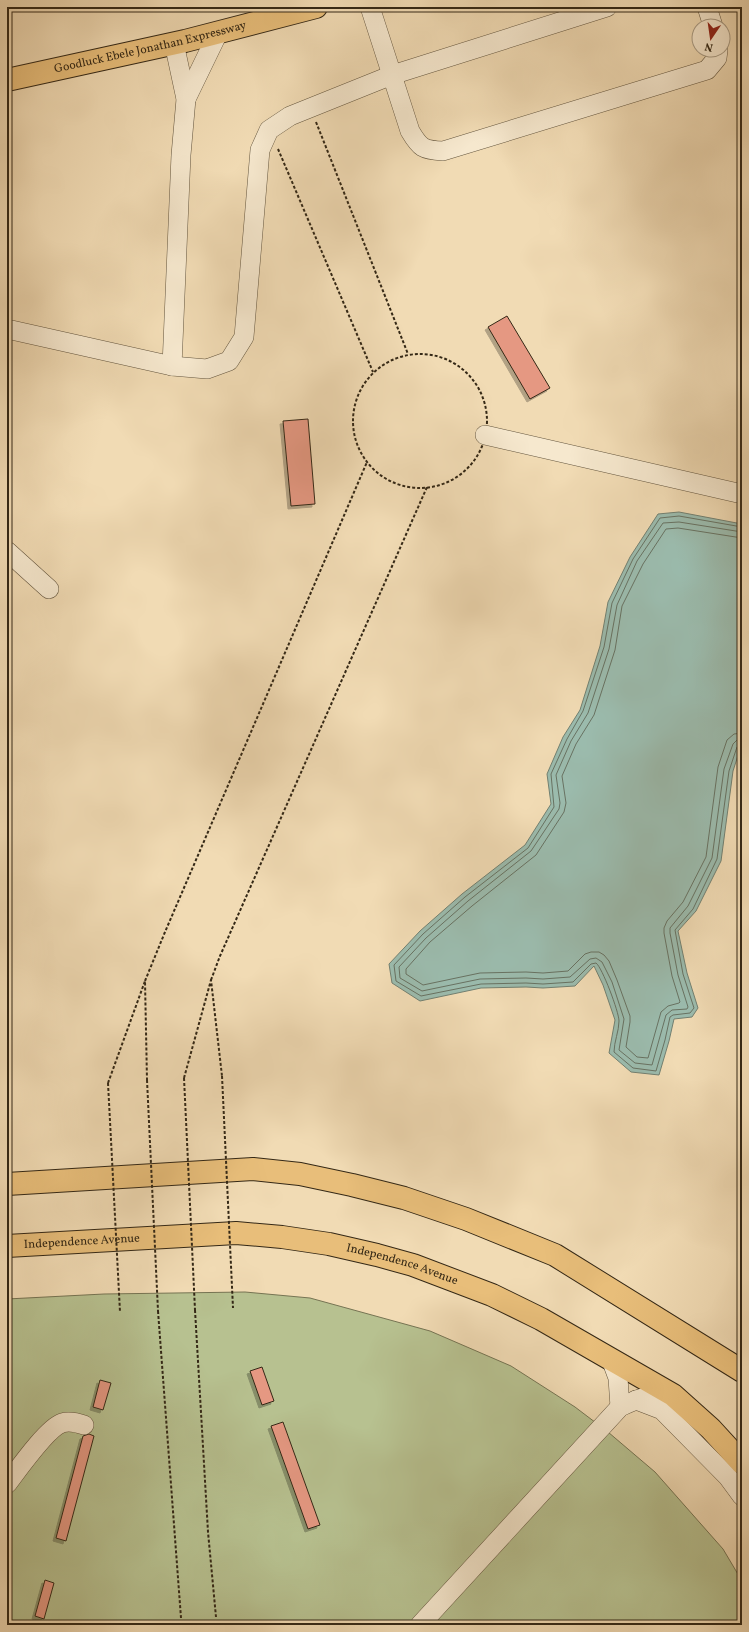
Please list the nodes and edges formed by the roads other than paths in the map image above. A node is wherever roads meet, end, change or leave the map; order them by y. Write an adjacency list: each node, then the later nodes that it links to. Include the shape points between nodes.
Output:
1 (316, 7): 6 (main road, Goodluck Ebele Jonathan Expressway)
2 (370, 7): 9 (lane)
3 (607, 7): 9 (lane)
4 (707, 7): 5 (lane)
5 (710, 18)
6 (218, 32): 7 (main road, Goodluck Ebele Jonathan Expressway); 11 (lane)
7 (174, 43): 10 (main road, Goodluck Ebele Jonathan Expressway); 11 (lane)
8 (717, 58): 9 (lane, via 706,70 443,151 430,151 419,145 410,131)
9 (392, 75): 13 (lane, via 290,116 269,130 260,150 244,337 229,361 207,369)
10 (7, 80)
11 (186, 99): 13 (lane, via 181,155)
12 (7, 329): 13 (lane)
13 (172, 366)
14 (485, 435): 15 (lane)
15 (742, 494)
16 (7, 551): 17 (lane)
17 (49, 589)
18 (7, 1184): 20 (main road, via 253,1169 300,1174 352,1185 404,1198 466,1219 554,1255)
19 (7, 1246): 21 (main road, Independence Avenue, via 236,1233 329,1244 398,1261 453,1279 540,1319)
20 (712, 1352): 22 (main road); 23 (main road); 24 (main road)
21 (611, 1359): 25 (main road, Independence Avenue); 26 (lane)
22 (742, 1360)
23 (742, 1365)
24 (742, 1372)
25 (673, 1395): 26 (lane, via 652,1394); 28 (main road, Independence Avenue, via 711,1429)
26 (628, 1404): 30 (lane, via 662,1410 728,1477); 31 (lane)
27 (84, 1425): 29 (lane, via 62,1423 47,1434)
28 (742, 1463)
29 (7, 1484)
30 (742, 1496)
31 (420, 1625)

